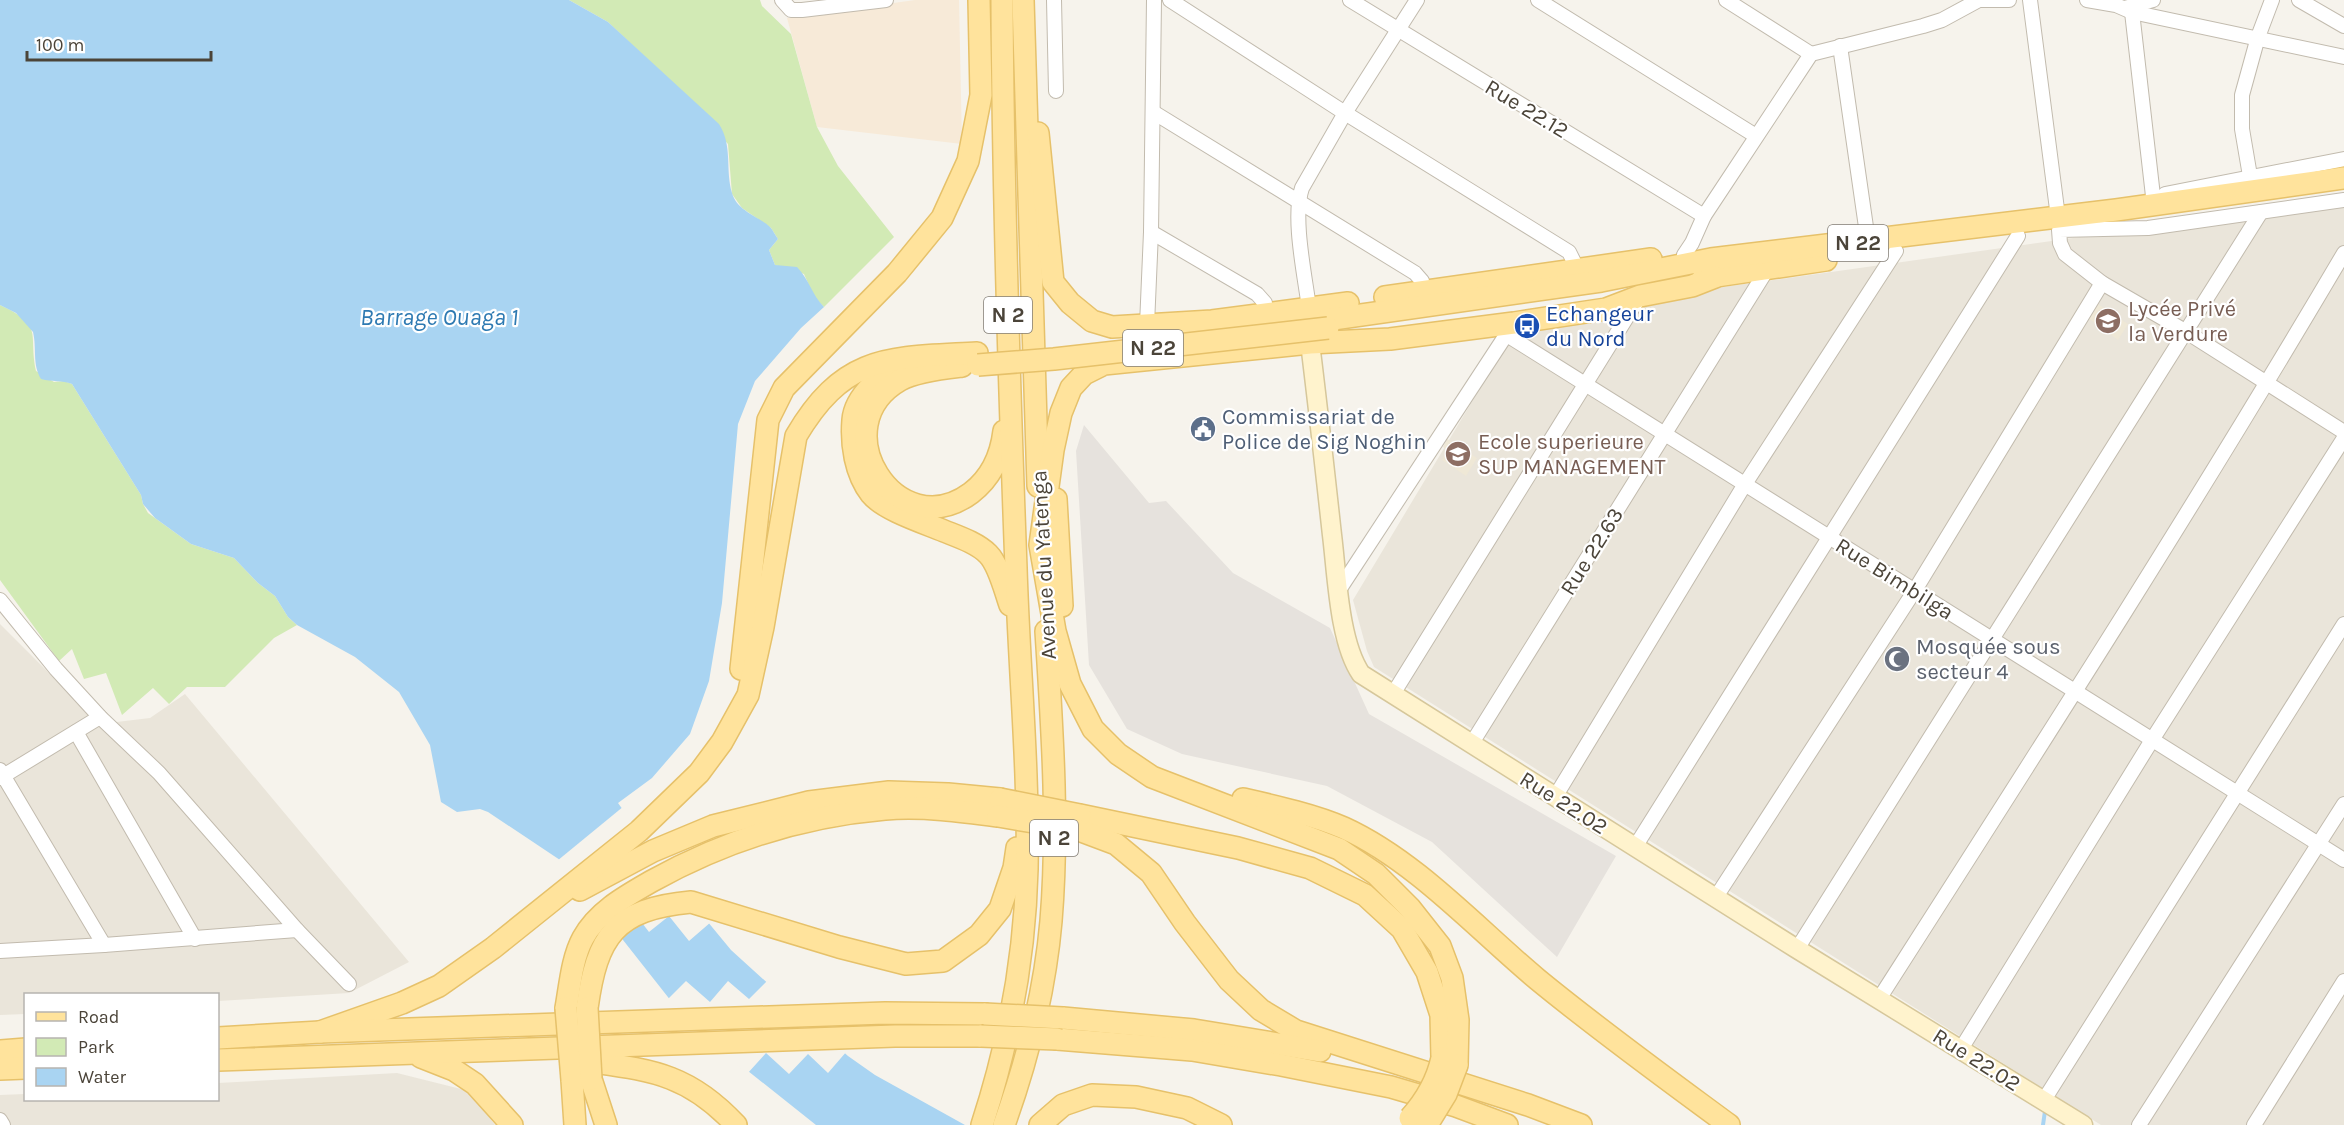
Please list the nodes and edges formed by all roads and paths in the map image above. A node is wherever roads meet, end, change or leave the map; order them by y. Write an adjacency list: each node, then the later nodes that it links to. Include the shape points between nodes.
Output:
1 (880, 0): 2 (street); 20 (street)
2 (886, 0)
3 (979, 0): 85 (main road, via 981,95 968,161 942,218 897,273 784,388 768,420 738,692)
4 (1002, 0): 63 (main road, Avenue du Yatenga / N 2)
5 (1023, 0): 28 (main road, Avenue du Yatenga / N 2)
6 (1054, 0): 29 (street)
7 (1154, 0): 30 (street)
8 (1170, 0): 31 (street)
9 (1350, 0): 23 (street, Rue 22.12)
10 (1417, 0): 23 (street)
11 (1538, 0): 32 (street)
12 (1725, 0): 26 (street)
13 (2009, 0): 19 (street)
14 (2031, 0): 42 (street)
15 (2087, 0): 21 (street)
16 (2153, 0): 21 (street)
17 (2272, 0): 24 (street)
18 (2299, 0): 22 (street)
19 (1975, 1): 25 (street, via 1942,20)
20 (786, 5)
21 (2129, 10): 24 (street); 37 (street)
22 (2344, 26)
23 (1398, 31): 31 (street); 41 (street, Rue 22.12)
24 (2258, 37): 27 (street); 34 (street, via 2242,95 2242,129)
25 (1840, 46): 26 (street); 45 (street)
26 (1811, 54): 32 (street)
27 (2344, 57)
28 (1024, 87): 57 (main road, via 1040,139 1053,282 1092,321 1112,327); 72 (main road, Avenue du Yatenga / N 2)
29 (1056, 91)
30 (1153, 112): 38 (street); 43 (street)
31 (1345, 113): 38 (street); 49 (street, via 1569,252)
32 (1756, 136): 41 (street)
33 (2344, 159): 34 (street)
34 (2250, 176): 37 (street)
35 (2344, 178): 42 (main road, N 22)
36 (2344, 189): 42 (main road, N 22)
37 (2153, 196): 42 (street, via 2111,203)
38 (1298, 200): 53 (street, via 1415,273); 55 (street)
39 (2344, 200): 40 (street)
40 (2261, 212): 42 (street, via 2148,228); 59 (street)
41 (1704, 216): 48 (street)
42 (2058, 224): 44 (main road, N 22); 45 (main road, N 22); 52 (street, via 2065,254)
43 (1151, 232): 56 (street, via 1257,294); 57 (street)
44 (2018, 236): 46 (main road, N 22); 71 (street)
45 (1868, 242): 50 (main road, N 22)
46 (1896, 251): 51 (main road, N 22); 70 (street)
47 (2344, 254): 64 (street)
48 (1684, 255): 49 (main road); 50 (main road)
49 (1577, 268): 53 (main road)
50 (1713, 268): 51 (main road, N 22); 54 (main road, via 1692,286); 62 (main road, N 22, bridge, via 1328,328 1054,359)
51 (1768, 268): 67 (street, Rue 22.63)
52 (2102, 283): 59 (street); 74 (street)
53 (1424, 291): 55 (main road)
54 (1640, 296): 58 (main road, via 1606,309); 65 (street)
55 (1309, 308): 56 (main road); 60 (street, Rue 22.02)
56 (1267, 313): 57 (main road)
57 (1148, 325)
58 (1510, 329): 60 (main road); 65 (street, Rue Bimbilga); 73 (street)
59 (2185, 331): 64 (street); 78 (street)
60 (1310, 343): 69 (main road, via 1104,364 1084,374 1071,388); 73 (street, Rue 22.02)
61 (932, 355): 62 (main road); 77 (main road, via 874,381 854,413 856,463 871,495 900,513 967,540 989,555 1003,582); 85 (main road, via 891,359 840,380 811,410 796,436 748,695)
62 (977, 359): 63 (main road, via 901,379 881,395 867,421 871,462 884,486 907,502 937,508 962,500 992,473 1002,445)
63 (1010, 379): 77 (main road, Avenue du Yatenga / N 2)
64 (2267, 383): 66 (street); 80 (street)
65 (1586, 384): 67 (street, Rue Bimbilga); 81 (street)
66 (2344, 432)
67 (1665, 433): 70 (street, Rue Bimbilga); 86 (street, Rue 22.63)
68 (2344, 438): 84 (street)
69 (1053, 450): 72 (main road); 79 (main road)
70 (1745, 484): 71 (street, Rue Bimbilga); 91 (street)
71 (1830, 537): 74 (street, Rue Bimbilga); 96 (street)
72 (1040, 545): 79 (main road, via 1054,631); 131 (main road, Avenue du Yatenga / N 2, via 1055,794 1051,922 1032,1028)
73 (1339, 590): 81 (street, Rue 22.02, via 1353,663 1367,679)
74 (1915, 590): 78 (street, Rue Bimbilga); 99 (street)
75 (0, 600): 82 (street)
76 (2344, 624): 90 (street)
77 (1018, 631): 89 (main road, Avenue du Yatenga / N 2)
78 (1994, 640): 80 (street, Rue Bimbilga); 105 (street)
79 (1070, 684): 88 (main road, via 1094,729 1118,754)
80 (2076, 692): 84 (street, Rue Bimbilga); 108 (street)
81 (1393, 694): 86 (street, Rue 22.02)
82 (100, 717): 83 (street); 101 (street, via 159,772)
83 (76, 732): 87 (street); 102 (street)
84 (2152, 740): 90 (street, Rue Bimbilga); 112 (street)
85 (722, 742): 98 (main road, via 699,773)
86 (1472, 743): 91 (street, Rue 22.02)
87 (1, 775): 103 (street)
88 (1152, 777): 117 (main road, via 1339,849 1376,873 1440,946 1452,978 1458,1020); 136 (main road, via 1342,827 1380,848 1630,1052)
89 (1026, 785): 100 (main road, via 1014,868 1000,909 979,935 943,961 906,964 691,902 654,908 626,921); 130 (main road, Avenue du Yatenga / N 2, via 1027,870 1021,949 1013,1008)
90 (2239, 794): 95 (street, Rue Bimbilga); 122 (street)
91 (1555, 797): 96 (street, Rue 22.02)
92 (2344, 804): 95 (street)
93 (999, 808): 94 (main road, bridge); 98 (main road, via 948,794 888,792 809,802 712,826); 100 (main road, via 886,809 813,820 747,838 702,855 632,892)
94 (1078, 822): 117 (main road, via 1238,848 1310,868 1365,896 1402,929 1427,972); 118 (main road, via 1116,844 1151,873 1229,980 1261,1010 1296,1031)
95 (2319, 844): 97 (street, Rue Bimbilga); 138 (street)
96 (1635, 848): 99 (street, Rue 22.02)
97 (2344, 860)
98 (579, 885): 109 (main road, via 439,986)
99 (1716, 897): 105 (street, Rue 22.02)
100 (607, 922): 121 (main road, bridge, via 591,977); 121 (main road, bridge, via 583,939 571,977 566,1008)
101 (297, 930): 102 (street); 107 (street)
102 (195, 939): 103 (street)
103 (104, 945): 104 (street)
104 (1, 948)
105 (1797, 949): 108 (street, Rue 22.02)
106 (2344, 981): 139 (street)
107 (350, 984)
108 (1879, 999): 112 (street, Rue 22.02)
109 (320, 1032): 110 (main road); 118 (main road, bridge, via 885,1013 985,1014 1194,1030)
110 (219, 1038)
111 (24, 1049): 114 (main road)
112 (1961, 1049): 122 (street, Rue 22.02)
113 (513, 1050): 115 (main road); 129 (main road, via 649,1070 680,1080 718,1106); 134 (main road, bridge, via 838,1038 1057,1039 1192,1050 1281,1065 1391,1087)
114 (0, 1051)
115 (412, 1053): 116 (main road); 126 (main road, via 454,1070 475,1084)
116 (219, 1060)
117 (1450, 1061): 124 (main road, bridge, via 1439,1071)
118 (1394, 1064): 135 (main road)
119 (24, 1068): 120 (main road)
120 (0, 1069)
121 (581, 1080): 127 (main road); 128 (main road)
122 (2044, 1100): 137 (street, Rue 22.02)
123 (0, 1120): 125 (street)
124 (1415, 1123)
125 (3, 1125)
126 (512, 1125)
127 (575, 1125)
128 (606, 1125)
129 (736, 1125)
130 (982, 1125)
131 (1004, 1125)
132 (1040, 1125): 133 (main road, via 1063,1105 1092,1095 1136,1096 1187,1108)
133 (1221, 1125)
134 (1507, 1125)
135 (1581, 1125)
136 (1729, 1125)
137 (2083, 1125)
138 (2139, 1125)
139 (2254, 1125)

